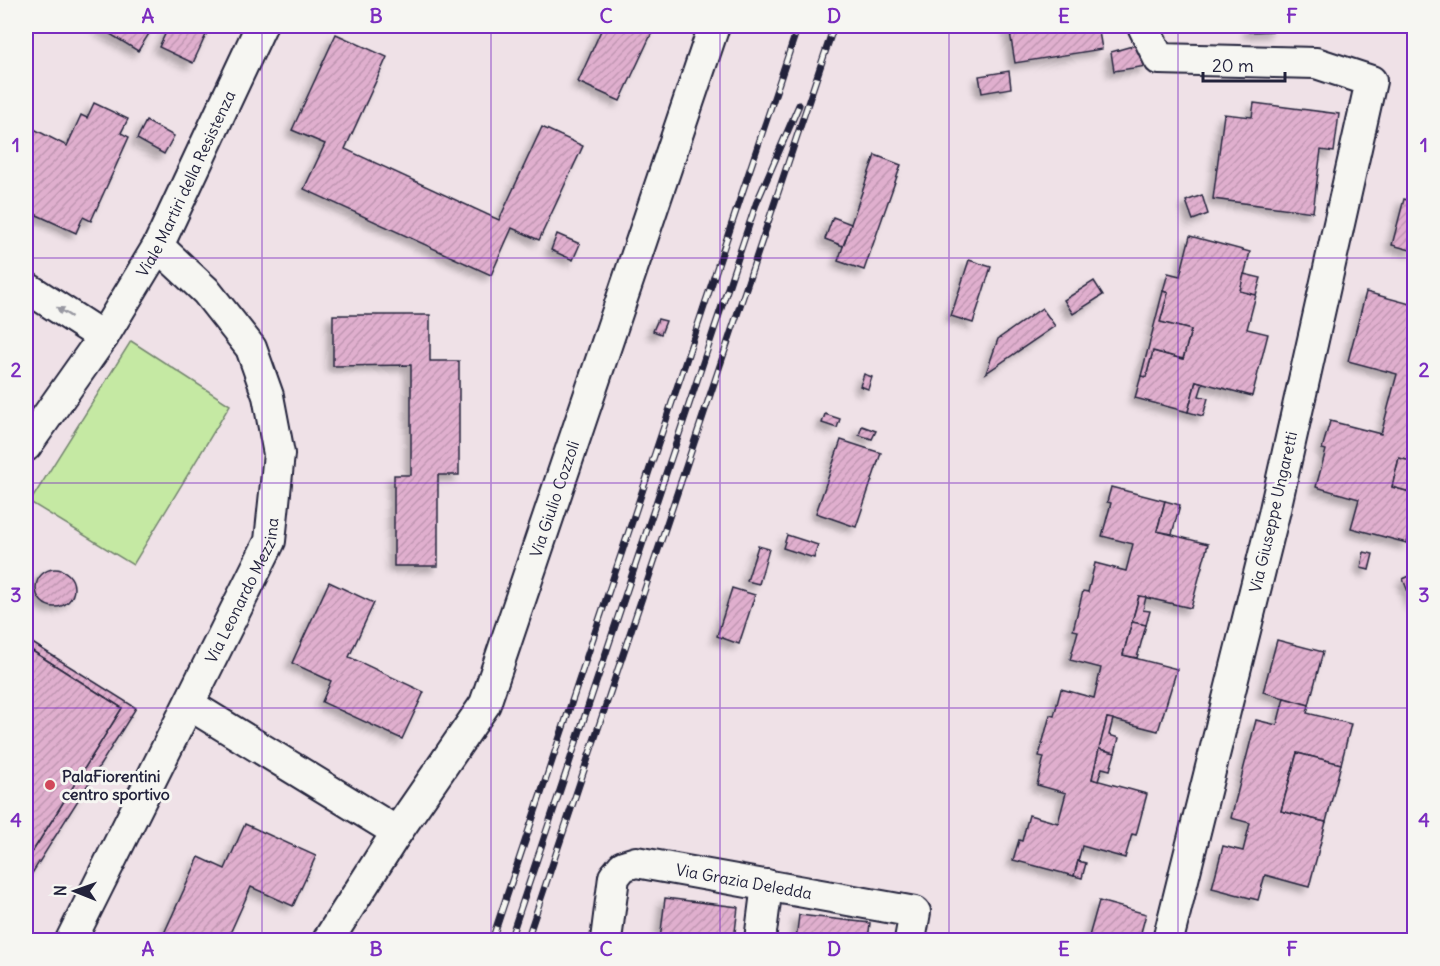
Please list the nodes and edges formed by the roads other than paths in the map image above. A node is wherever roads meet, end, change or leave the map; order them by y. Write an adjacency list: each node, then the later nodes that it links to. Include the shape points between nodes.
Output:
1 (261, 26): 4 (street, Viale Martiri della Resistenza)
2 (714, 26): 9 (street, Via Giulio Cozzoli, via 485,704)
3 (1143, 26): 16 (street, Via Giuseppe Ungaretti, via 1159,58 1316,63 1371,81 1274,514)
4 (158, 246): 6 (street, Viale Martiri della Resistenza); 8 (street, Via Leonardo Mezzina, via 206,291 251,348 268,396 279,454 270,541)
5 (26, 287): 6 (street, one-way to 5)
6 (103, 337): 7 (street, Viale Martiri della Resistenza)
7 (26, 446)
8 (190, 705): 9 (street); 11 (street, Via Leonardo Mezzina)
9 (397, 832): 12 (street, Via Giulio Cozzoli)
10 (767, 885): 13 (street, Via Grazia Deledda, via 636,862 623,866 614,877); 14 (street); 15 (street, Via Grazia Deledda, via 915,912)
11 (71, 940)
12 (328, 940)
13 (606, 940)
14 (760, 940)
15 (910, 940)
16 (1168, 940)

